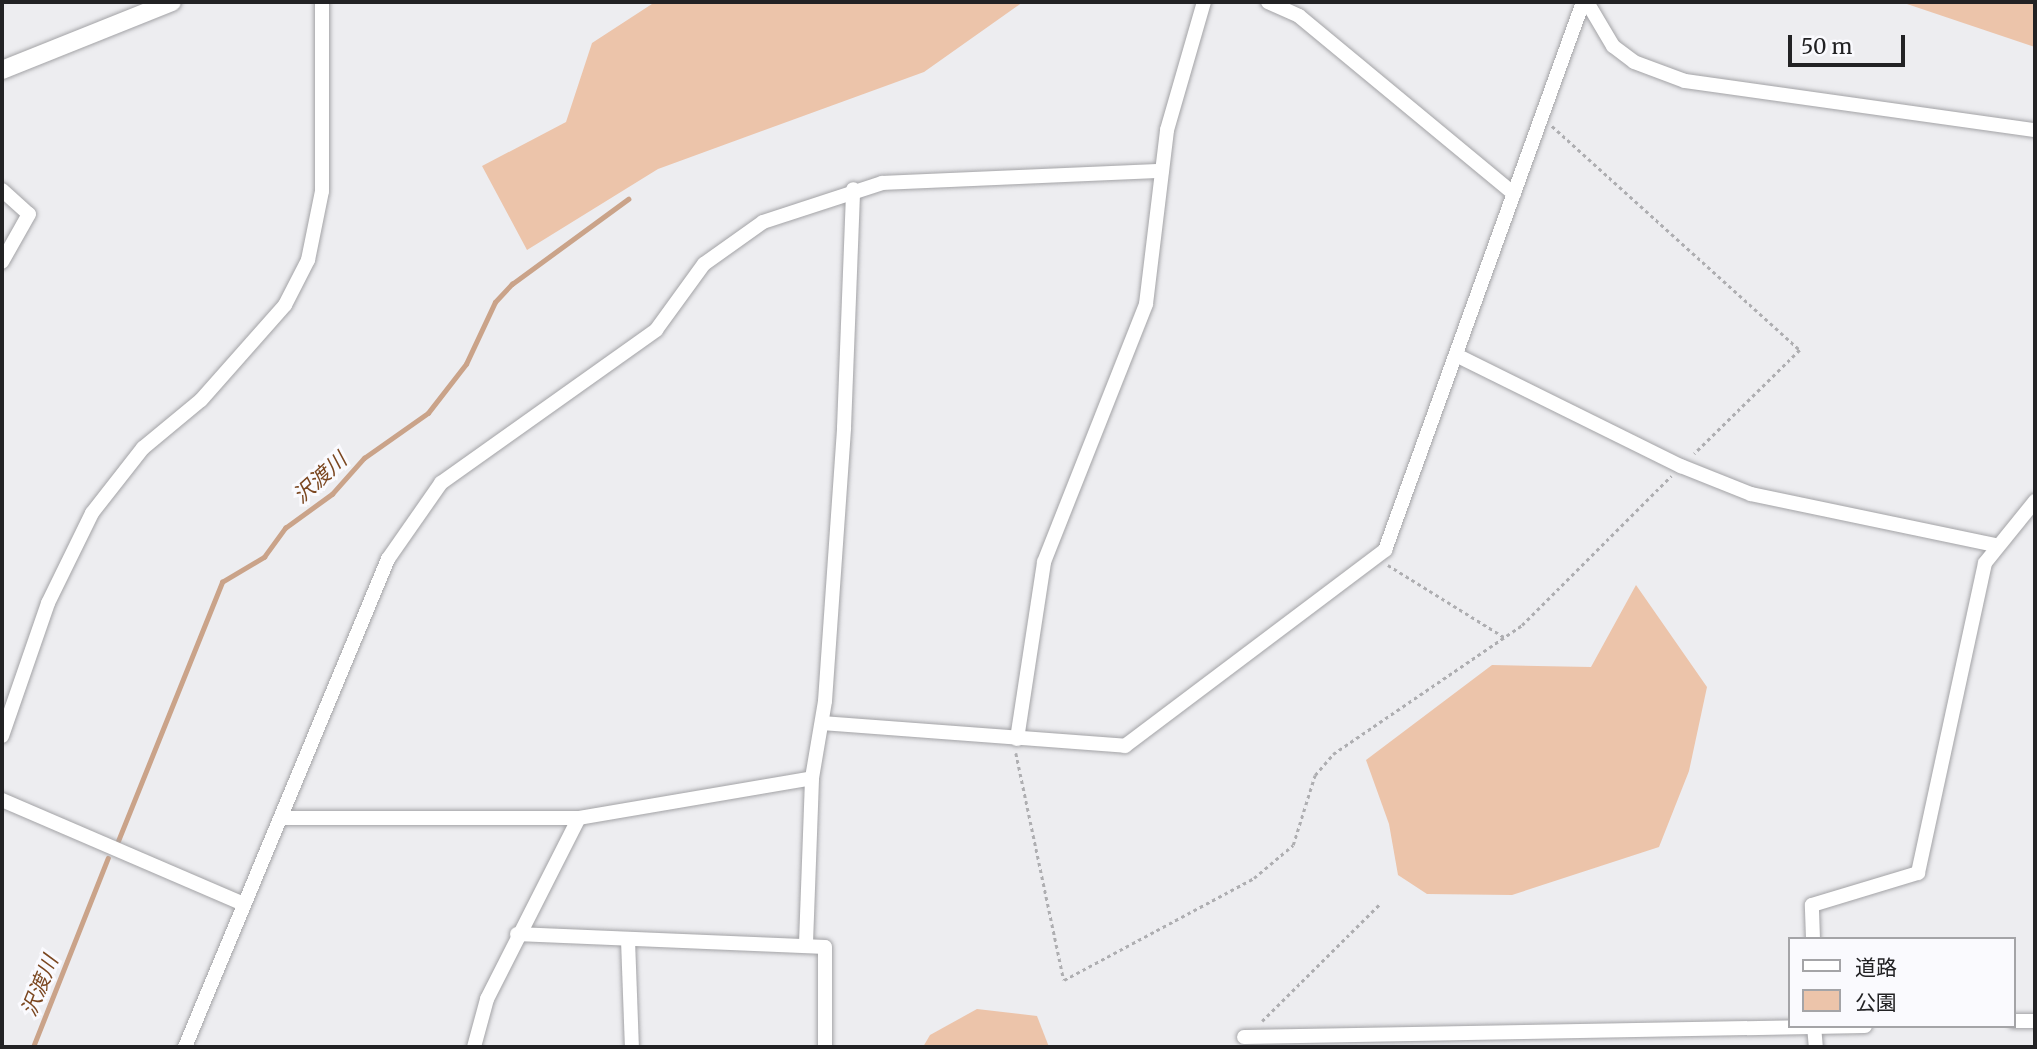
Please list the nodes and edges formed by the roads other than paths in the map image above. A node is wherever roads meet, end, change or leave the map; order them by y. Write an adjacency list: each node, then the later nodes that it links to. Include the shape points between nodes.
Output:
1 (172, 2): 6 (street)
2 (322, 2): 17 (street, via 322,191 308,260 285,305 201,400 143,448 92,513 48,603)
3 (1204, 2): 8 (street, via 1176,90)
4 (1268, 2): 11 (street, via 1299,16)
5 (1585, 2): 7 (street, via 1613,46 1634,62 1685,81); 11 (street)
6 (2, 70)
7 (2035, 130)
8 (1162, 171): 9 (street, via 955,178); 18 (street, via 1146,304 1044,562)
9 (853, 189): 16 (street, via 844,428); 21 (street, via 763,222 704,264 656,330 441,483 388,559)
10 (2, 190): 12 (street, via 29,214)
11 (1514, 194): 13 (street)
12 (2, 262)
13 (1458, 356): 15 (street, via 1681,466 1751,494); 18 (street, via 1385,550 1125,746)
14 (2035, 501): 15 (street)
15 (1995, 545): 25 (street, via 1985,564 1918,873 1812,905)
16 (822, 723): 18 (street); 19 (street)
17 (2, 736)
18 (1017, 739)
19 (812, 778): 22 (street); 27 (street)
20 (2, 800): 23 (street)
21 (281, 818): 22 (street); 23 (street)
22 (579, 818): 24 (street)
23 (244, 904): 33 (street)
24 (517, 934): 26 (street); 34 (street, via 487,999)
25 (1813, 937)
26 (628, 940): 27 (street); 35 (street)
27 (806, 943): 36 (street, via 825,947)
28 (2016, 1021): 29 (street)
29 (2035, 1021)
30 (1788, 1027): 32 (street)
31 (1814, 1028): 37 (street)
32 (1244, 1037)
33 (185, 1047)
34 (474, 1047)
35 (632, 1047)
36 (825, 1047)
37 (1816, 1047)

